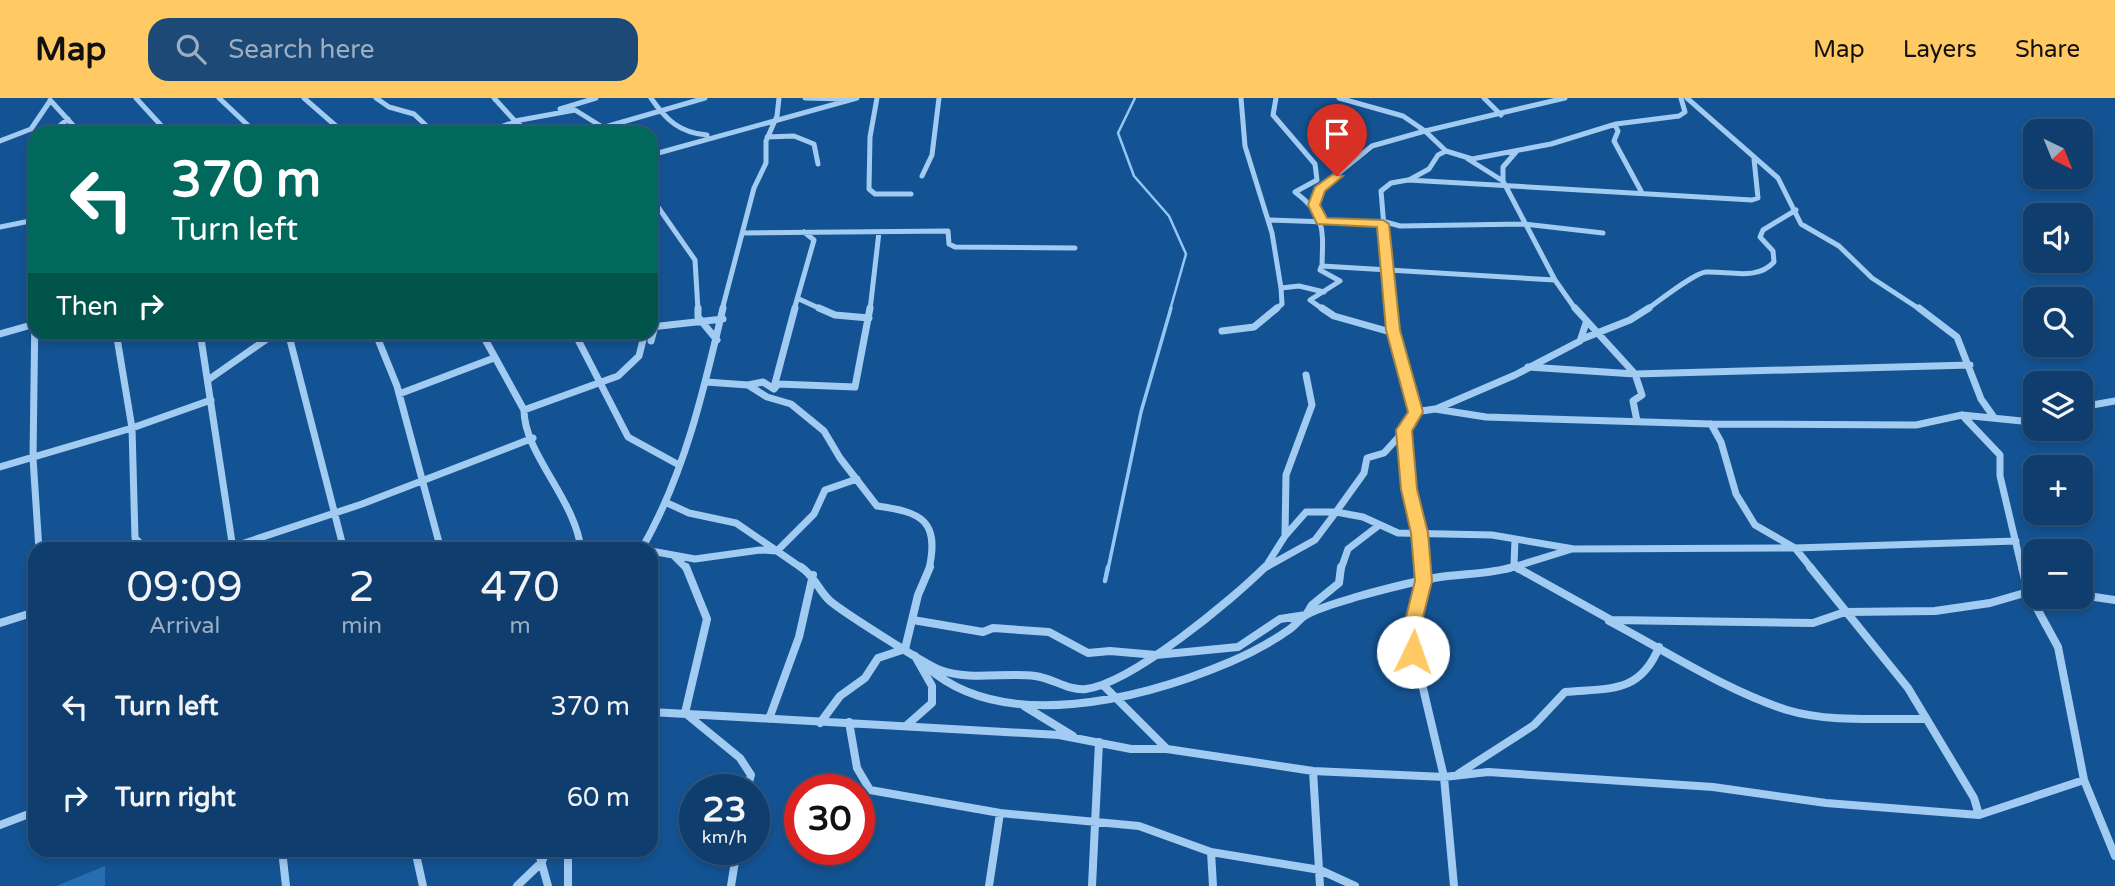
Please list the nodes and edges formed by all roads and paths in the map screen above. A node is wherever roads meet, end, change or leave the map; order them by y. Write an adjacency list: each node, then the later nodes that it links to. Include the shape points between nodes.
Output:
1 (136, 98): 31 (street)
2 (219, 98): 32 (street)
3 (304, 98): 33 (street)
4 (377, 98): 34 (street, via 414,114)
5 (494, 98): 25 (street)
6 (596, 98): 25 (street)
7 (650, 98): 22 (street)
8 (705, 98): 22 (street)
9 (779, 98): 26 (street)
10 (805, 98): 11 (street)
11 (857, 98): 26 (street)
12 (877, 98): 56 (street, via 870,137 869,189 875,194)
13 (939, 98): 52 (street, via 932,155)
14 (1241, 98): 60 (street, via 1245,146)
15 (1276, 98): 57 (street, via 1273,115 1315,164 1317,180 1295,192)
16 (1339, 98): 39 (street, via 1403,116)
17 (1484, 98): 23 (street)
18 (1565, 98): 23 (street)
19 (1681, 98): 27 (street, via 1685,112 1679,116)
20 (1687, 98): 50 (street)
21 (49, 99): 24 (street); 28 (street, via 46,112)
22 (661, 112): 38 (street); 40 (street, via 670,125)
23 (1501, 115): 39 (street)
24 (68, 120): 29 (street); 30 (street)
25 (516, 121): 35 (street); 36 (street); 37 (street, via 575,110)
26 (773, 121): 42 (street); 43 (street)
27 (1615, 125): 47 (street); 55 (street, via 1614,141)
28 (34, 126)
29 (60, 126)
30 (74, 126)
31 (162, 126)
32 (249, 126)
33 (336, 126)
34 (427, 126)
35 (502, 126)
36 (521, 126)
37 (603, 126)
38 (609, 126)
39 (1426, 131): 46 (street); 57 (street, via 1372,146 1319,189)
40 (684, 132): 42 (street); 45 (street)
41 (28, 133): 44 (street)
42 (715, 135): 45 (street)
43 (767, 137): 51 (street, via 794,136 814,144); 68 (street, via 766,163 754,187)
44 (0, 141)
45 (679, 145): 48 (street)
46 (1446, 151): 49 (street); 53 (street, via 1429,169)
47 (1517, 151): 49 (street); 54 (street, via 1503,167)
48 (658, 152)
49 (1467, 159): 54 (street)
50 (1754, 159): 55 (street, via 1756,200); 59 (street, via 1778,178)
51 (818, 164)
52 (922, 176)
53 (1408, 180): 54 (street); 63 (street, via 1384,186)
54 (1503, 182): 55 (street); 64 (street)
55 (1641, 191)
56 (911, 194)
57 (1314, 205): 62 (street)
58 (658, 207): 79 (street, via 695,260)
59 (1796, 210): 84 (street, via 1763,230 1760,237 1775,257 1760,273 1720,276 1704,272 1630,320); 99 (street, via 1801,224 1812,233 1839,246 1872,278 1957,337)
60 (1269, 220): 62 (street); 74 (street)
61 (28, 221): 65 (street)
62 (1322, 222): 63 (street); 71 (street)
63 (1382, 222): 64 (street, via 1400,226); 72 (street)
64 (1524, 224): 69 (street); 73 (street)
65 (0, 227)
66 (804, 232): 67 (street); 68 (street); 76 (street, via 814,240)
67 (878, 232): 70 (street, via 948,231 951,246 961,247); 77 (street)
68 (742, 233): 78 (street, via 725,293)
69 (1604, 233)
70 (1075, 248)
71 (1322, 266): 72 (street); 75 (street, via 1320,270 1340,281)
72 (1387, 270): 73 (street); 85 (street)
73 (1555, 280): 80 (street)
74 (1281, 288): 75 (street, via 1299,286); 83 (street, via 1282,304 1254,327)
75 (1324, 292): 85 (street, via 1310,300 1334,316)
76 (799, 299): 77 (street, via 835,315); 107 (street)
77 (869, 318): 107 (street, via 855,387 778,384)
78 (723, 319): 79 (street); 97 (street)
79 (700, 323): 82 (street, via 678,320); 97 (street)
80 (1586, 323): 84 (street); 87 (street)
81 (28, 326): 86 (street)
82 (658, 326)
83 (1222, 331)
84 (1595, 332): 87 (street); 101 (street)
85 (1394, 333): 114 (street)
86 (0, 334)
87 (1582, 339): 100 (street)
88 (34, 340): 123 (street)
89 (117, 340): 120 (street)
90 (201, 340): 103 (street)
91 (268, 340): 103 (street)
92 (290, 340): 130 (street)
93 (378, 340): 108 (street)
94 (485, 340): 98 (street)
95 (578, 340): 104 (street)
96 (643, 340): 104 (street, via 639,356 618,376)
97 (717, 340): 105 (street)
98 (494, 358): 108 (street); 113 (street)
99 (1970, 365): 101 (street); 116 (street, via 1981,399)
100 (1528, 368): 101 (street); 112 (street)
101 (1635, 373): 117 (street, via 1642,395 1633,401)
102 (1306, 375): 133 (street, via 1312,405 1286,475)
103 (208, 380): 109 (street)
104 (598, 382): 113 (street); 124 (street, via 628,437)
105 (706, 382): 106 (street); 124 (street)
106 (748, 385): 107 (street, via 763,382); 126 (street, via 791,404 824,431)
107 (774, 389)
108 (399, 394): 127 (street)
109 (211, 400): 120 (street); 138 (street)
110 (2115, 401): 111 (street)
111 (2093, 405)
112 (1435, 409): 114 (street); 117 (street, via 1486,417)
113 (524, 410): 122 (street)
114 (1415, 412): 121 (street)
115 (1962, 415): 116 (street); 119 (street, via 1916,425); 135 (street, via 2000,455 2000,476)
116 (1994, 416): 118 (street)
117 (1637, 421): 119 (street)
118 (2023, 421)
119 (1711, 424): 144 (street, via 1736,494 1755,525)
120 (132, 428): 123 (street); 137 (street, via 135,538)
121 (1404, 430): 129 (street, via 1384,453 1367,458 1364,473); 132 (street, via 1409,489)
122 (533, 438): 127 (street); 142 (street, via 572,509)
123 (33, 458): 125 (street); 136 (street)
124 (679, 465): 128 (street)
125 (0, 467)
126 (858, 479): 146 (street, via 825,490 814,514); 162 (street, via 877,506 910,510 929,524 935,549)
127 (422, 482): 130 (street); 141 (street)
128 (665, 502): 143 (street); 146 (street, via 695,517 731,522)
129 (1336, 512): 131 (street, via 1363,517); 133 (street, via 1306,512); 149 (street, via 1315,541)
130 (335, 513): 139 (street); 140 (street)
131 (1378, 526): 132 (street, via 1398,533); 160 (street, via 1348,549 1340,562 1337,587 1314,602)
132 (1419, 533): 134 (street, via 1492,534); 153 (street)
133 (1285, 536): 149 (street)
134 (1515, 539): 145 (street); 150 (street)
135 (2016, 541): 144 (street); 151 (street)
136 (39, 542)
137 (139, 542)
138 (232, 542)
139 (250, 542)
140 (343, 542)
141 (439, 542)
142 (580, 542)
143 (645, 542)
144 (1795, 548): 145 (street); 158 (street)
145 (1574, 549): 150 (street)
146 (777, 551): 148 (street, via 695,559); 152 (street)
147 (658, 552): 148 (street)
148 (672, 555): 172 (street, via 686,566 707,619)
149 (1268, 564): 166 (street, via 1238,594)
150 (1514, 565): 153 (street, via 1495,572); 161 (street)
151 (2023, 572)
152 (813, 575): 165 (street, via 828,599); 173 (street, via 799,637)
153 (1424, 581): 160 (street); 184 (street, via 1410,633)
154 (2023, 593): 158 (street, via 1935,611)
155 (2093, 597): 156 (street)
156 (2115, 600)
157 (2037, 609): 185 (street, via 2058,648)
158 (1845, 612): 161 (street, via 1813,623 1785,624); 174 (street, via 1908,688)
159 (28, 614): 163 (street)
160 (1306, 615): 166 (street, via 1280,619 1238,647); 169 (street, via 1230,662)
161 (1606, 619): 164 (street)
162 (913, 620): 165 (street); 166 (street, via 983,632 993,628 1049,632 1088,653)
163 (0, 623)
164 (1658, 647): 174 (street, via 1788,710 1826,718); 183 (street, via 1654,662 1630,685 1565,692 1534,725)
165 (905, 649): 167 (street); 176 (street, via 878,658 865,678 840,696)
166 (1156, 655): 168 (street)
167 (915, 656): 168 (street, via 957,675 1037,677 1074,689); 170 (street, via 938,677 966,690); 177 (street, via 932,686 932,703)
168 (1103, 685): 169 (street)
169 (1117, 699): 170 (street); 180 (street)
170 (1020, 704): 178 (street)
171 (658, 712): 172 (street)
172 (685, 713): 173 (street); 182 (street, via 740,758)
173 (769, 719): 176 (street)
174 (1926, 719): 188 (street, via 1974,798)
175 (849, 722): 176 (street); 177 (street); 186 (street, via 856,768 870,790)
176 (820, 723)
177 (906, 726): 178 (street)
178 (1077, 738): 179 (street)
179 (1099, 742): 180 (street); 189 (street)
180 (1167, 750): 181 (street)
181 (1313, 771): 184 (street); 200 (street)
182 (750, 774)
183 (1457, 775): 184 (street); 188 (street, via 1488,772 1713,787 1826,803)
184 (1444, 777): 212 (street)
185 (2084, 780): 188 (street); 192 (street)
186 (1000, 813): 189 (street); 207 (street)
187 (28, 814): 190 (street)
188 (1979, 815)
189 (1095, 821): 191 (street, via 1139,826); 208 (street)
190 (0, 825)
191 (1211, 852): 200 (street); 209 (street)
192 (2115, 856)
193 (283, 857): 201 (street)
194 (417, 857): 202 (street)
195 (540, 857): 198 (street)
196 (544, 857): 198 (street)
197 (568, 857): 205 (street)
198 (542, 862): 203 (street); 204 (street)
199 (735, 865): 206 (street)
200 (1320, 870): 210 (street); 211 (street)
201 (286, 886)
202 (423, 886)
203 (517, 886)
204 (548, 886)
205 (568, 886)
206 (732, 886)
207 (989, 886)
208 (1092, 886)
209 (1213, 886)
210 (1320, 886)
211 (1355, 886)
212 (1454, 886)

